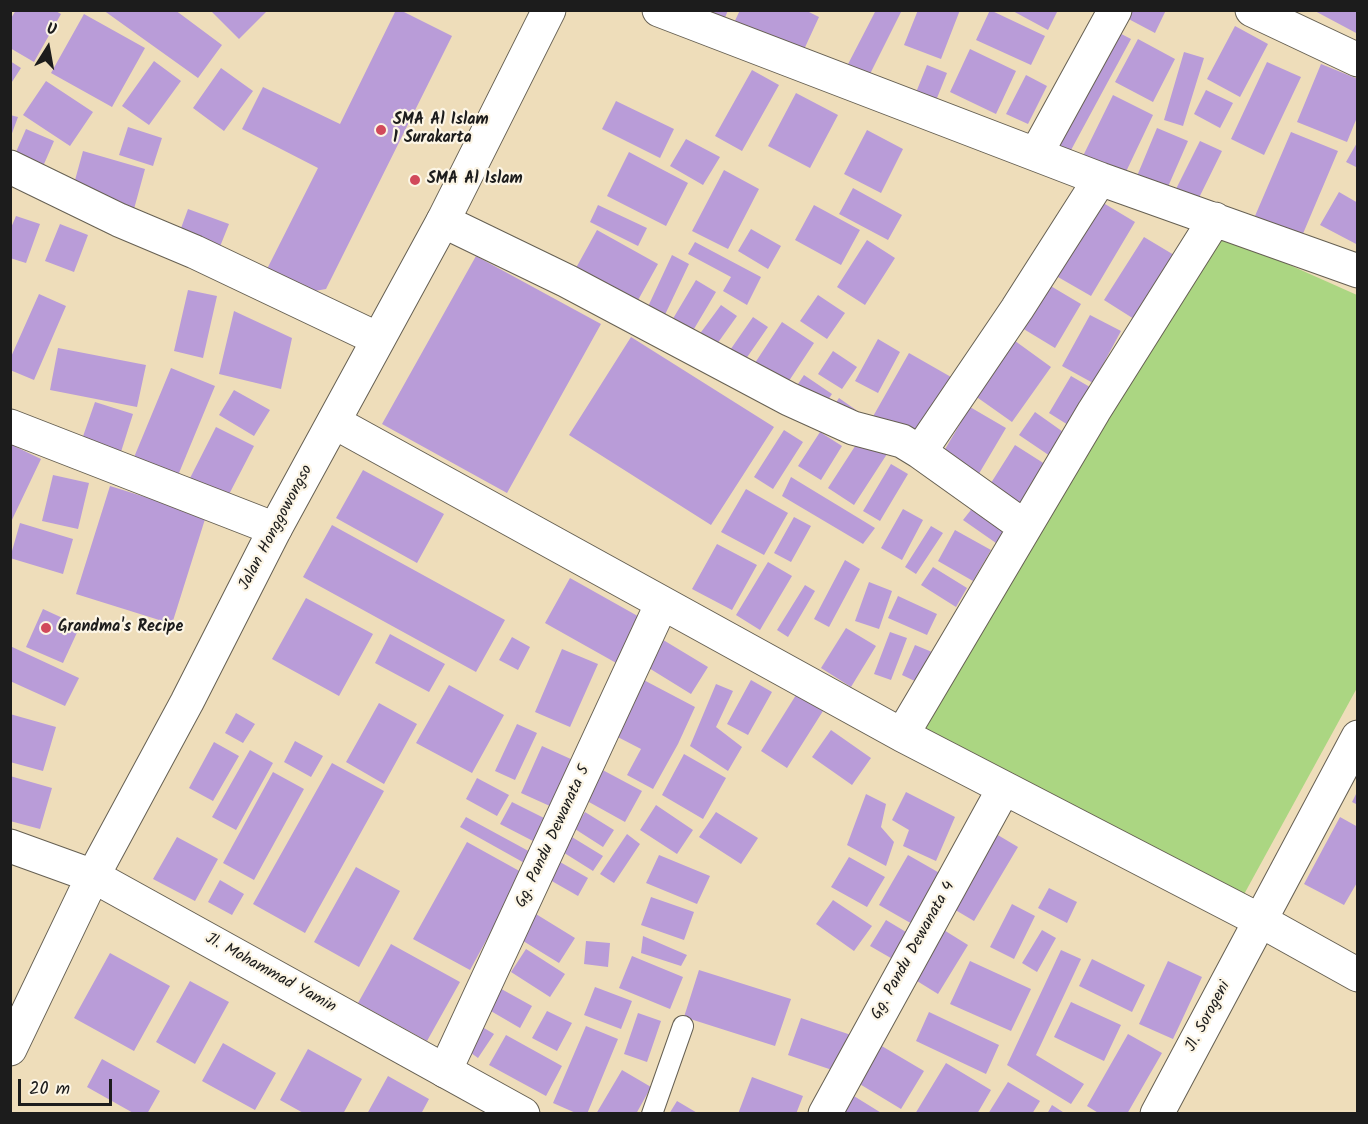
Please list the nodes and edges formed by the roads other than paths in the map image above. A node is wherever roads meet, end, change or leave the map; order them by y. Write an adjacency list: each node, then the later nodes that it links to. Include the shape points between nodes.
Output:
1 (549, 10): 10 (street, Jalan Honggowongso)
2 (659, 10): 6 (street)
3 (1115, 10): 6 (street)
4 (1252, 10): 5 (street)
5 (1358, 60)
6 (1036, 154): 8 (street)
7 (10, 167): 12 (street)
8 (1100, 179): 9 (street); 15 (street)
9 (1215, 219): 11 (street); 16 (street)
10 (443, 221): 12 (street, Jalan Honggowongso); 15 (street, via 567,281 789,399 853,428 902,441)
11 (1358, 271)
12 (378, 339): 13 (street, Jalan Honggowongso)
13 (334, 422): 17 (street, Jalan Honggowongso); 18 (street)
14 (10, 426): 17 (street)
15 (920, 452): 16 (street)
16 (1025, 527): 19 (street)
17 (276, 529): 23 (street, Jalan Honggowongso)
18 (662, 603): 19 (street); 28 (street, Gg. Pandu Dewanata 5)
19 (902, 735): 21 (street)
20 (1358, 737): 24 (street, Jl. Sorogeni)
21 (1004, 788): 24 (street); 31 (street, Gg. Pandu Dewanata 4)
22 (10, 846): 23 (street, Jl. Mohammad Yamin)
23 (93, 876): 27 (street, Jalan Honggowongso); 28 (street, Jl. Mohammad Yamin)
24 (1261, 921): 25 (street); 32 (street, Jl. Sorogeni)
25 (1358, 975)
26 (683, 1026): 30 (lane)
27 (10, 1049)
28 (445, 1071): 29 (street, Jl. Mohammad Yamin)
29 (523, 1113)
30 (652, 1113)
31 (825, 1113)
32 (1157, 1113)

